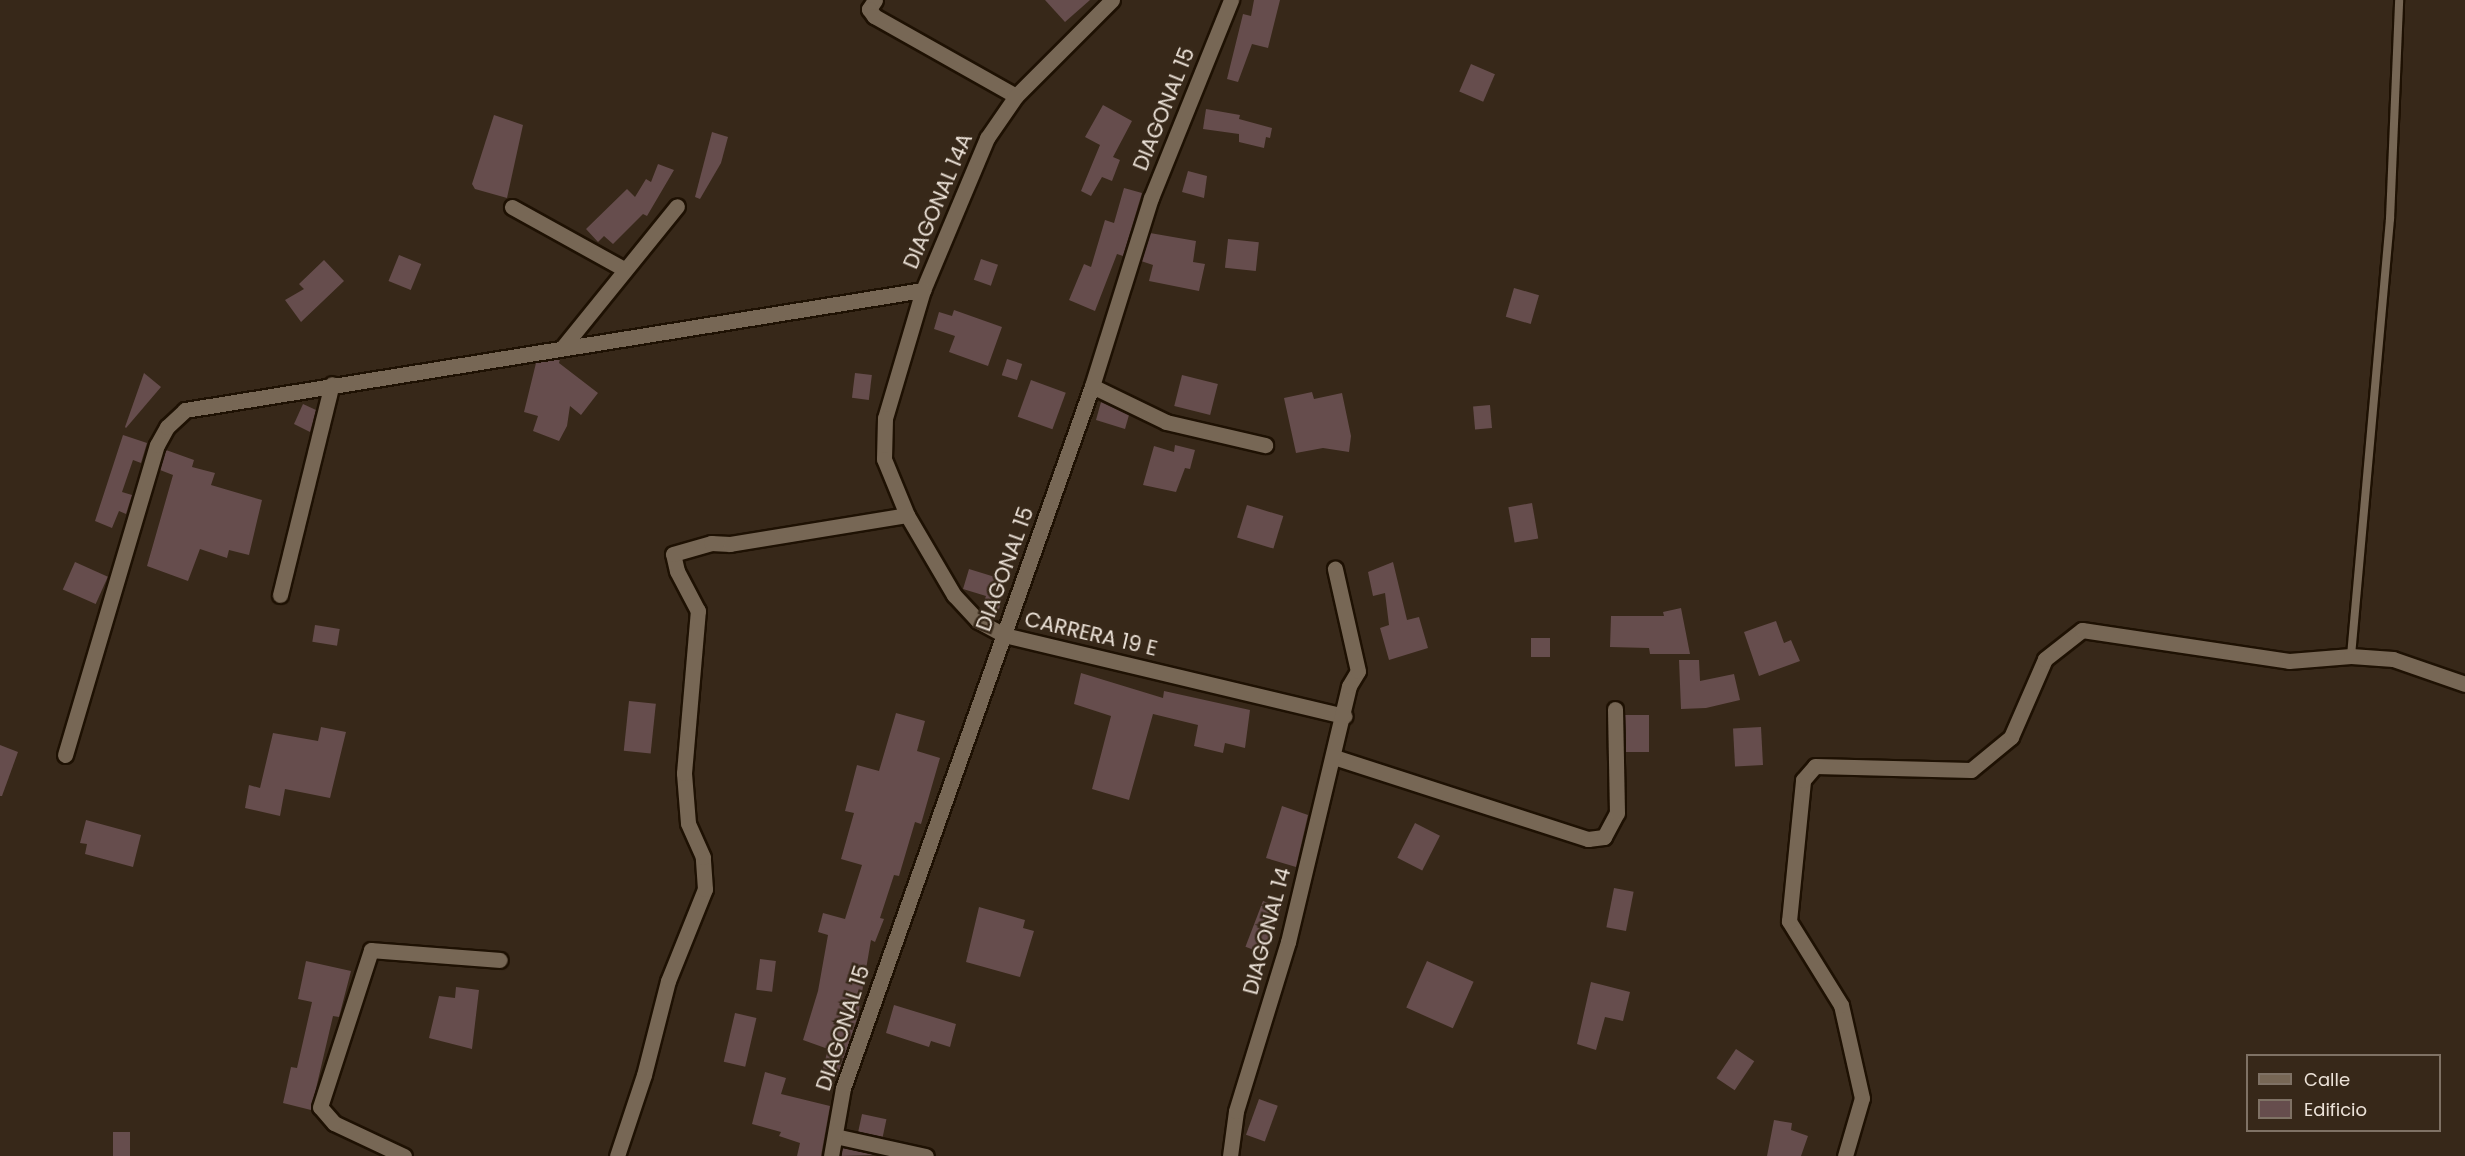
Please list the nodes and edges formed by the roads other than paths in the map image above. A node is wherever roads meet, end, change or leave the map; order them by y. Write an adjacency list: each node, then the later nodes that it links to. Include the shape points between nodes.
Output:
1 (875, 0): 5 (street, via 869,9 874,15)
2 (1112, 0): 5 (street, DIAGONAL 14A)
3 (1230, 0): 12 (street, DIAGONAL 15, via 1151,198)
4 (2399, 0): 19 (lane, via 2390,219)
5 (1016, 96): 9 (street, DIAGONAL 14A, via 987,138)
6 (677, 206): 8 (street)
7 (512, 207): 8 (street)
8 (624, 269): 10 (street)
9 (923, 290): 10 (street); 14 (street, DIAGONAL 14A, via 885,418)
10 (563, 347): 11 (street)
11 (332, 384): 17 (street); 23 (street, via 185,410 167,428 157,445)
12 (1092, 386): 13 (street, via 1166,422); 18 (street, DIAGONAL 15)
13 (1265, 445)
14 (884, 459): 15 (street, CARRERA 19 E)
15 (907, 515): 18 (street, CARRERA 19 E, via 954,595 978,621); 28 (street, via 730,544 711,543 673,554 677,571 698,612 684,773 688,823 703,857 705,889 668,981 644,1076)
16 (1335, 569): 22 (street, DIAGONAL 14, via 1358,671 1349,686)
17 (280, 595)
18 (1004, 635): 22 (street, CARRERA 19 E); 26 (street, DIAGONAL 15, via 843,1088)
19 (2351, 656): 20 (street, via 2393,659); 32 (street, via 2289,661 2082,630 2045,659 2011,737 1971,770 1815,766 1803,780 1789,921 1841,1005 1862,1098)
20 (2465, 684)
21 (1615, 709): 24 (street, via 1617,813 1604,837 1588,838)
22 (1345, 716): 24 (street, DIAGONAL 14)
23 (65, 755)
24 (1334, 757): 31 (street, DIAGONAL 14, via 1288,942 1236,1111)
25 (500, 960): 27 (street, via 372,950 320,1107 334,1123)
26 (835, 1136): 29 (street, DIAGONAL 15); 30 (street)
27 (404, 1156)
28 (617, 1156)
29 (831, 1156)
30 (926, 1156)
31 (1230, 1156)
32 (1845, 1156)

